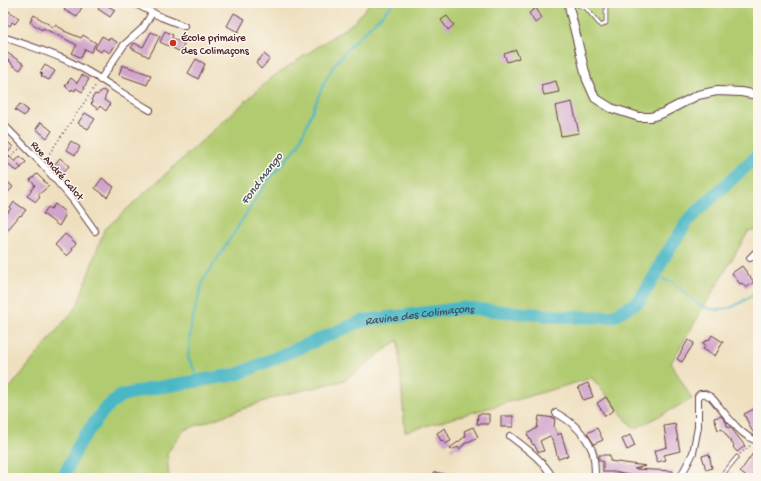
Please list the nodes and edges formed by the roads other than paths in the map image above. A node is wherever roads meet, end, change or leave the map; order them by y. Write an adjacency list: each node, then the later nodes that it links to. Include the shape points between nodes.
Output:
1 (134, 3): 4 (street)
2 (570, 3): 3 (lane, via 586,8 602,26 606,23); 8 (main road, via 587,80 595,98 611,108 639,117 651,117 698,94 717,91)
3 (606, 3)
4 (152, 13): 5 (street); 7 (street, via 143,28 124,45)
5 (184, 26)
6 (3, 37): 7 (street, via 67,61)
7 (100, 80): 9 (street)
8 (758, 95)
9 (150, 110)
10 (3, 124): 11 (street, Rue André Calot, via 73,200)
11 (95, 231)
12 (758, 251): 13 (street)
13 (750, 258)
14 (556, 413): 21 (street, via 566,418 585,438 592,451)
15 (510, 436): 20 (street, via 538,458)
16 (758, 441): 22 (street, via 744,434 711,397 700,394 693,453)
17 (737, 457): 23 (lane)
18 (437, 476): 19 (street)
19 (446, 478)
20 (553, 478)
21 (595, 478)
22 (680, 478)
23 (720, 478)

